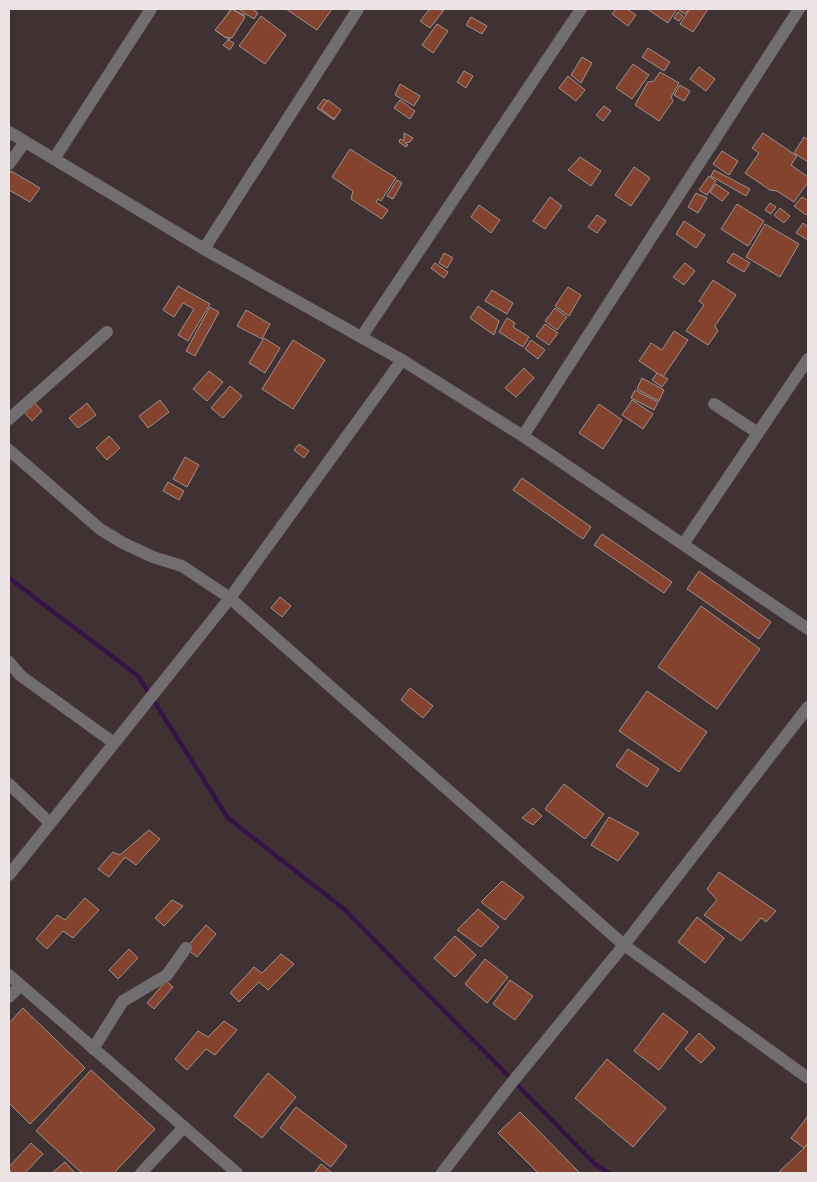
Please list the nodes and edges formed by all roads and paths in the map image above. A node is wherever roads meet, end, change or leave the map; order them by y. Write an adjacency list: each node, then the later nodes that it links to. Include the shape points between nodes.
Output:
1 (151, 9): 7 (street)
2 (358, 9): 9 (street)
3 (580, 9): 11 (street)
4 (798, 9): 17 (street)
5 (9, 132): 6 (street)
6 (25, 142): 7 (street); 8 (street)
7 (54, 159): 9 (street)
8 (9, 164)
9 (204, 249): 11 (street)
10 (107, 332): 15 (street)
11 (362, 336): 13 (street)
12 (808, 359): 16 (street)
13 (402, 360): 17 (street); 20 (street)
14 (714, 404): 16 (street)
15 (9, 419)
16 (758, 433): 19 (street)
17 (523, 436): 19 (street)
18 (9, 450): 20 (street, via 100,528 153,557 182,566)
19 (684, 544): 21 (street)
20 (230, 598): 26 (street); 30 (street)
21 (808, 629)
22 (9, 662): 23 (street)
23 (21, 676): 24 (street); 26 (street)
24 (9, 680)
25 (808, 707): 30 (street)
26 (114, 743): 28 (street)
27 (9, 784): 28 (street)
28 (50, 823): 29 (street)
29 (9, 875)
30 (624, 945): 36 (street); 40 (street)
31 (186, 948): 35 (street, via 167,975 123,1001)
32 (9, 975): 33 (street)
33 (20, 986): 34 (street); 35 (street)
34 (9, 997)
35 (93, 1049): 37 (street)
36 (808, 1078)
37 (184, 1127): 38 (street); 39 (street)
38 (141, 1173)
39 (237, 1173)
40 (442, 1173)

